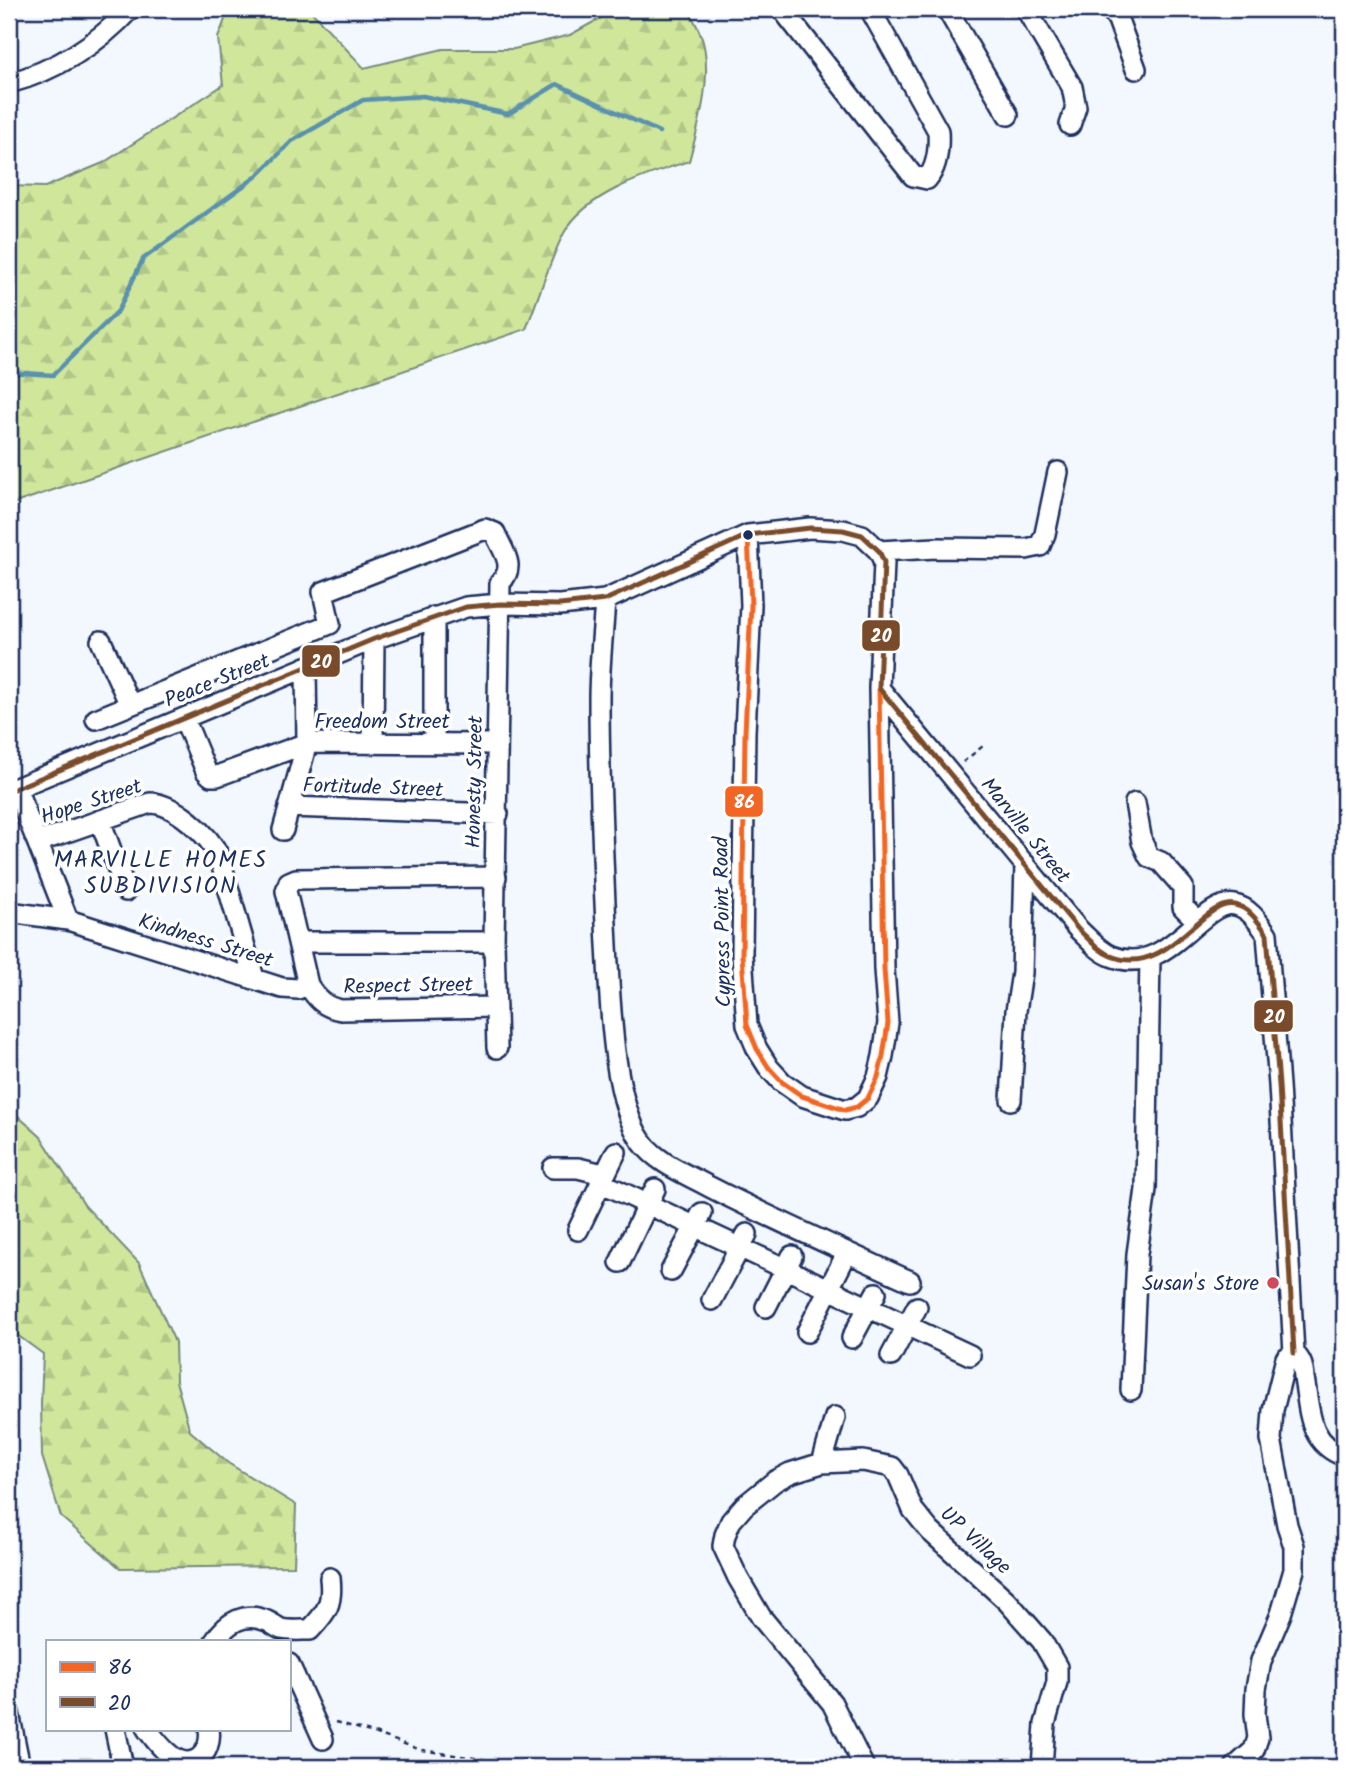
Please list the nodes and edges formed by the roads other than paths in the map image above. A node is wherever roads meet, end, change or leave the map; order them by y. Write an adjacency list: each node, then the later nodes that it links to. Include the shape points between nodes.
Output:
1 (130, 9): 8 (street, via 66,59)
2 (782, 9): 3 (street, via 913,176 927,179 933,172 938,131)
3 (870, 9)
4 (947, 9): 9 (street)
5 (1026, 9): 10 (street, via 1072,87 1076,107)
6 (1111, 9): 7 (street)
7 (1136, 69)
8 (9, 83)
9 (1008, 115)
10 (1070, 125)
11 (1058, 471): 13 (street, via 1040,546)
12 (748, 535): 13 (street, via 810,528 843,530 862,536); 14 (street); 20 (street, Cypress Point Road, via 751,605 742,942 747,1025 757,1049 782,1082 803,1096 845,1110 868,1098 878,1077 888,1023)
13 (879, 551): 20 (street, via 884,562)
14 (605, 600): 15 (street); 57 (street, via 599,698 605,904 613,1030 633,1123 642,1142 677,1169)
15 (492, 604): 16 (street, Peace Street); 21 (street, Honesty Street, via 510,567 495,533 485,528 323,592 330,624); 28 (street, Honesty Street)
16 (434, 617): 17 (street, Peace Street); 26 (street)
17 (374, 639): 19 (street, Peace Street); 27 (street)
18 (102, 640): 22 (street)
19 (306, 667): 24 (street, Peace Street); 25 (street, Fortitude Street)
20 (879, 688): 36 (street, Marville Street)
21 (159, 693): 22 (street); 24 (street)
22 (130, 705): 23 (street)
23 (96, 719)
24 (178, 720): 25 (street, Freedom Street, via 211,776); 29 (street, Peace Street)
25 (307, 743): 27 (street, Freedom Street); 31 (street, Fortitude Street)
26 (434, 743): 27 (street, Freedom Street); 28 (street, Freedom Street)
27 (373, 744)
28 (497, 744): 32 (street, Honesty Street)
29 (12, 790): 35 (street)
30 (1135, 803): 41 (street, via 1149,858 1161,862 1182,887 1183,907)
31 (289, 807): 32 (street, Fortitude Street); 34 (street, Fortitude Street)
32 (498, 814): 37 (street, Honesty Street)
33 (100, 820): 35 (street, Hope Street); 38 (street); 45 (street, Hope Street, via 157,803 177,812 214,845)
34 (283, 830)
35 (38, 842): 40 (street)
36 (1025, 864): 44 (street, Marville Street, via 1094,945 1110,956 1133,962); 49 (street)
37 (496, 877): 42 (street, via 296,879 286,891); 43 (street, Honesty Street)
38 (126, 891)
39 (9, 912): 40 (street, Kindness Street)
40 (68, 920): 45 (street, Kindness Street)
41 (1198, 922): 44 (street); 70 (street, via 1220,907 1235,905 1254,916 1267,934)
42 (299, 942): 43 (street); 46 (street)
43 (494, 942): 47 (street, Honesty Street)
44 (1150, 957): 73 (street, via 1146,1189 1136,1254)
45 (254, 978): 46 (street, Kindness Street)
46 (296, 987): 47 (street, Respect Street, via 341,1010)
47 (496, 1007): 48 (street, Honesty Street)
48 (497, 1048)
49 (1011, 1100)
50 (616, 1152): 52 (street)
51 (553, 1168): 52 (street, via 578,1168)
52 (602, 1178): 53 (street); 55 (street)
53 (651, 1196): 54 (street); 58 (street)
54 (698, 1219): 56 (street); 60 (street)
55 (578, 1230)
56 (744, 1241): 59 (street); 63 (street)
57 (847, 1253): 61 (street); 62 (street)
58 (620, 1262)
59 (789, 1262): 62 (street); 65 (street)
60 (671, 1271)
61 (910, 1280)
62 (829, 1289): 64 (street); 68 (street)
63 (712, 1300)
64 (873, 1300): 67 (street); 69 (street)
65 (766, 1307)
66 (917, 1307): 67 (street)
67 (907, 1325): 71 (street); 72 (street)
68 (807, 1332)
69 (852, 1338)
70 (1294, 1353): 75 (street, via 1301,1360 1319,1439); 90 (street, via 1286,1358 1279,1380 1271,1439 1294,1546 1294,1570 1261,1661 1255,1714 1258,1738 1254,1750)
71 (970, 1355)
72 (891, 1356)
73 (1131, 1390)
74 (835, 1416): 76 (street)
75 (1344, 1456)
76 (822, 1463): 88 (street, UP Village, via 775,1481 744,1506 731,1521 723,1546 761,1617 832,1703); 89 (street, UP Village, via 863,1461 892,1467 913,1510 930,1531 1042,1641 1057,1667 1057,1682 1045,1724)
77 (330, 1578): 78 (street, via 331,1601 323,1616 310,1630)
78 (281, 1635): 79 (street, via 265,1620 251,1617 222,1630)
79 (216, 1640)
80 (290, 1666): 85 (street)
81 (9, 1713): 86 (street)
82 (115, 1730): 87 (street)
83 (148, 1730): 84 (street, via 169,1754 189,1762 205,1753)
84 (209, 1730)
85 (319, 1731)
86 (20, 1767)
87 (123, 1767)
88 (864, 1767)
89 (1042, 1767)
90 (1235, 1767)

